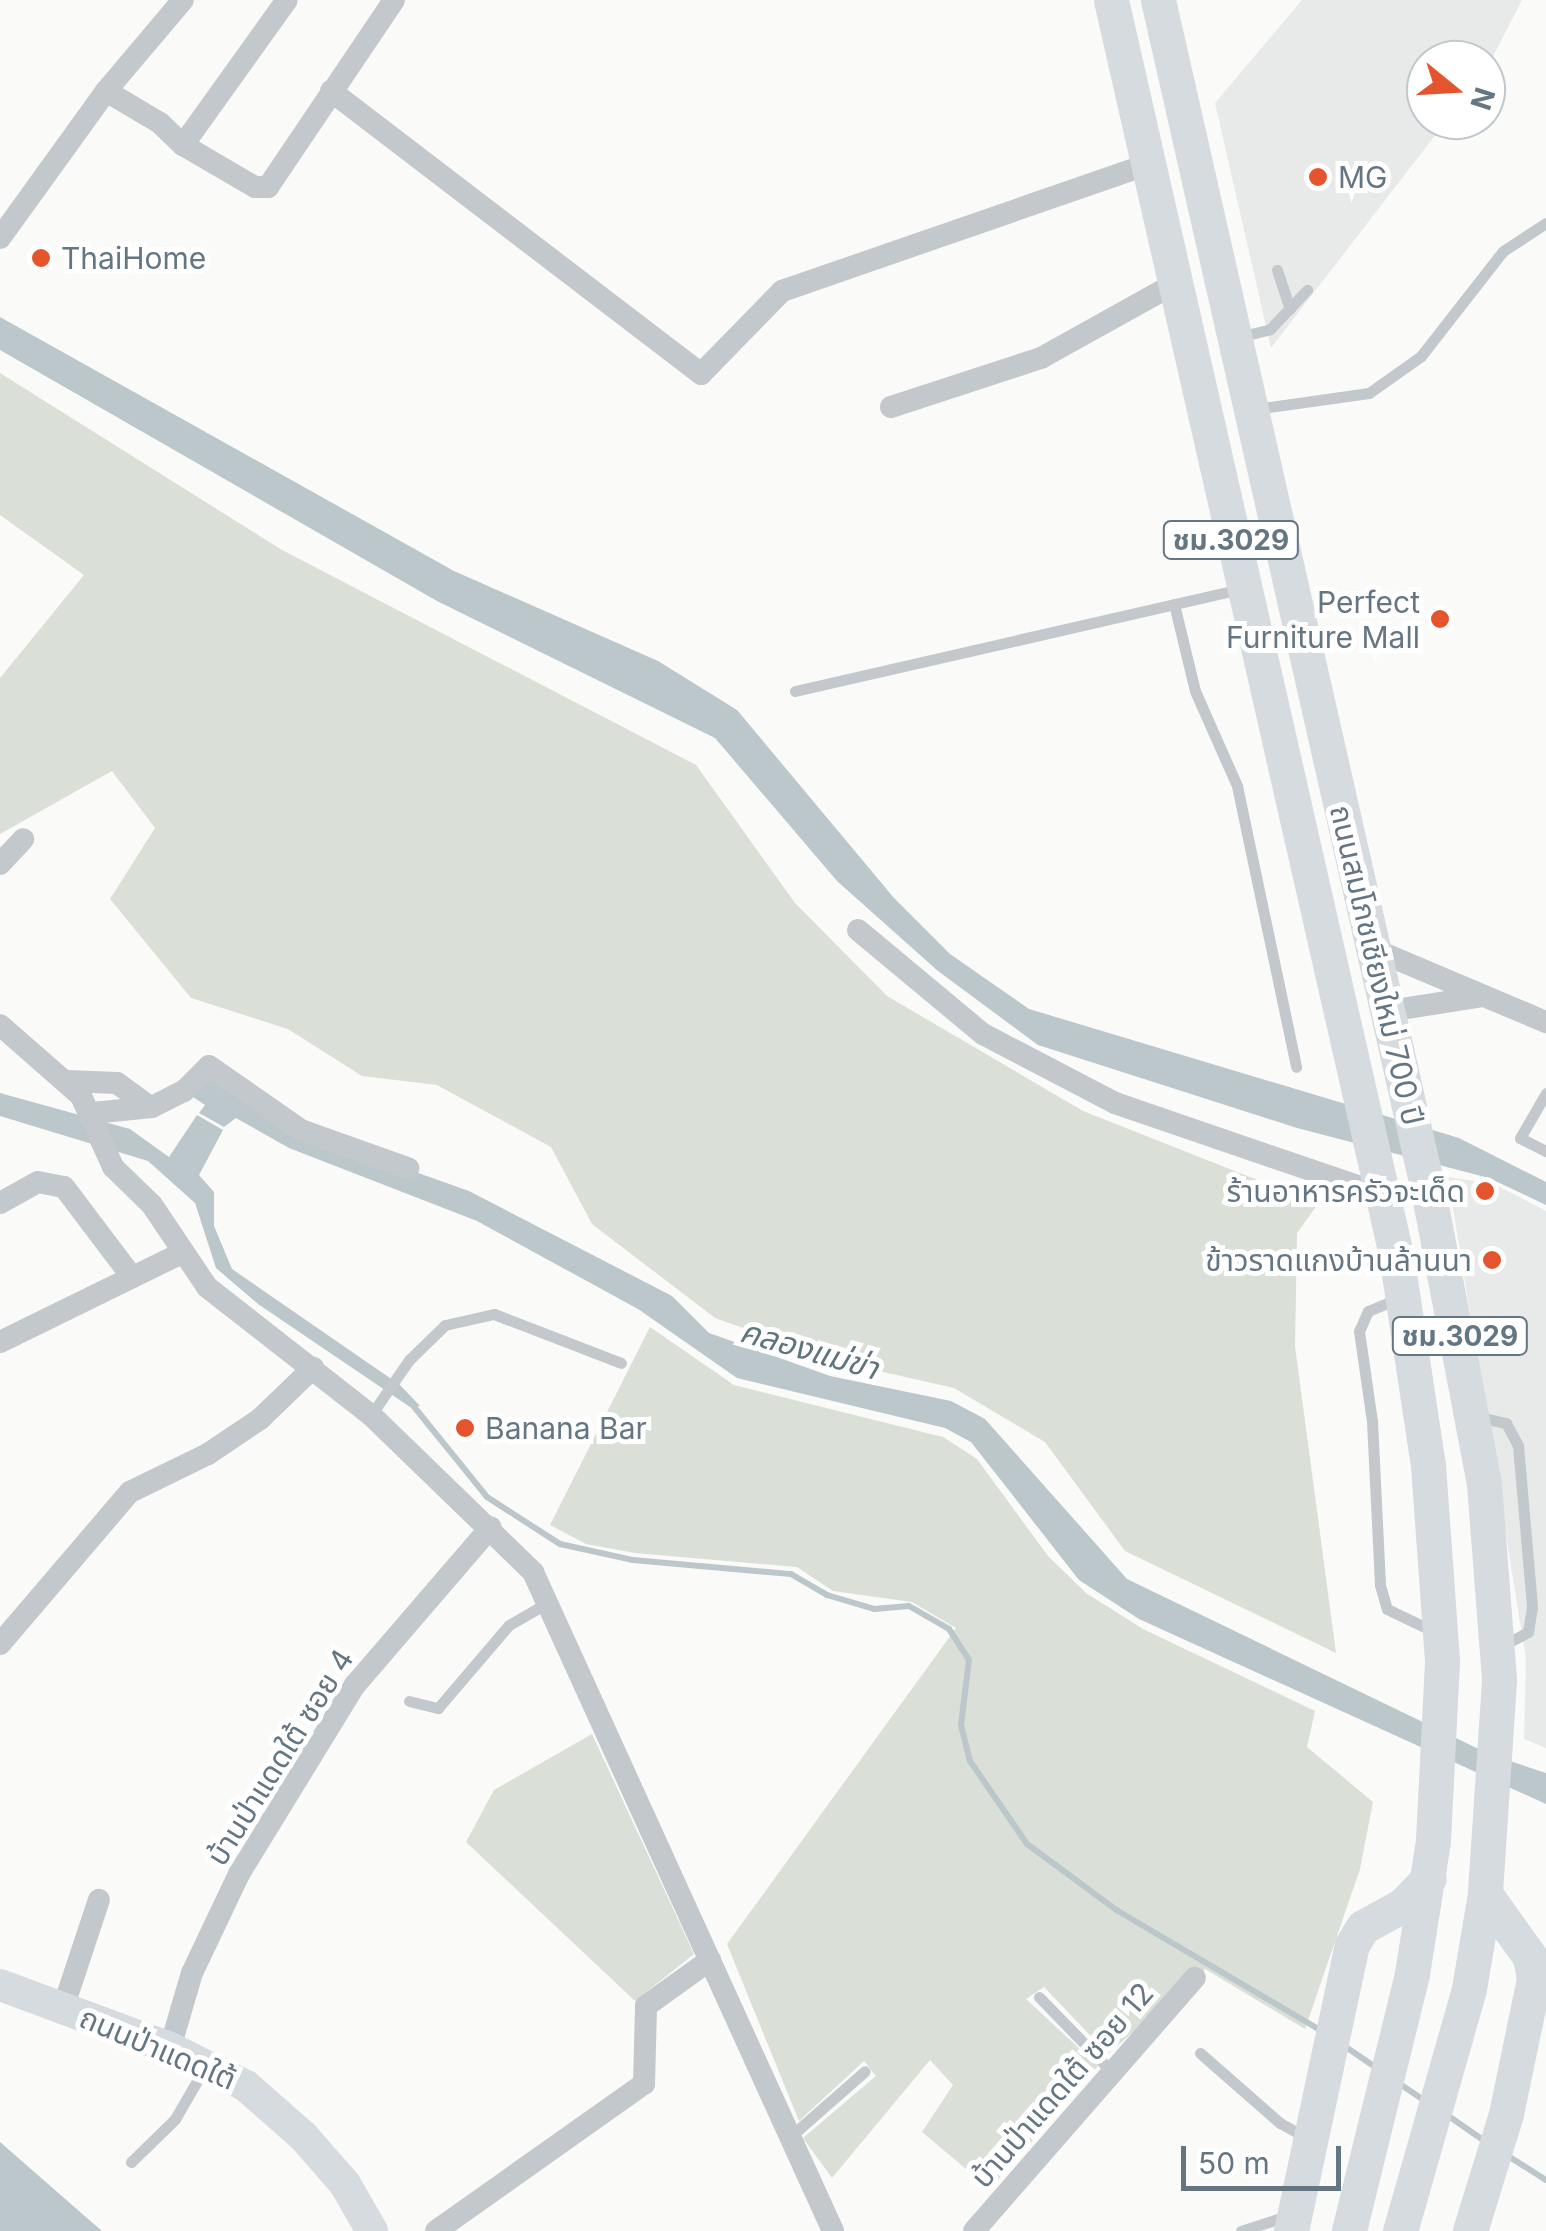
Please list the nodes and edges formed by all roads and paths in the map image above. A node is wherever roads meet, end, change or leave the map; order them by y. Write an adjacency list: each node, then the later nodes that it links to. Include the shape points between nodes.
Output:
1 (183, 0): 6 (street)
2 (287, 0): 8 (street)
3 (394, 0): 7 (street)
4 (1111, 0): 9 (main road, ถนนสมโภชเชียงใหม่ 700 ปี / ชม.3029)
5 (1158, 0): 16 (main road, ถนนสมโภชเชียงใหม่ 700 ปี / ชม.3029)
6 (106, 91): 8 (street); 11 (street)
7 (331, 91): 8 (street, via 268,187 255,187); 9 (street, via 701,374 782,291)
8 (183, 145)
9 (1148, 164): 13 (main road, ถนนสมโภชเชียงใหม่ 700 ปี / ชม.3029)
10 (1546, 222): 18 (lane, via 1503,251 1421,356 1369,393)
11 (0, 238)
12 (1277, 270): 15 (lane)
13 (1174, 284): 17 (street, via 1041,358); 19 (main road, ถนนสมโภชเชียงใหม่ 700 ปี / ชม.3029)
14 (1307, 290): 15 (lane)
15 (1290, 309): 16 (lane, via 1270,329)
16 (1234, 338): 18 (main road, ถนนสมโภชเชียงใหม่ 700 ปี / ชม.3029)
17 (892, 407)
18 (1251, 410): 25 (main road, ถนนสมโภชเชียงใหม่ 700 ปี / ชม.3029)
19 (1242, 588): 20 (lane); 37 (main road, ถนนสมโภชเชียงใหม่ 700 ปี / ชม.3029)
20 (1174, 604): 21 (lane); 30 (lane, via 1195,691 1237,786)
21 (795, 691)
22 (23, 839): 23 (street)
23 (0, 864)
24 (858, 930): 37 (street, via 984,1034 1114,1103)
25 (1373, 949): 26 (street); 27 (main road, ถนนสมโภชเชียงใหม่ 700 ปี / ชม.3029)
26 (1487, 996): 27 (street); 28 (street)
27 (1388, 1012): 52 (main road, ถนนสมโภชเชียงใหม่ 700 ปี / ชม.3029, via 1474,1416 1498,1665)
28 (1546, 1022)
29 (0, 1025): 31 (street)
30 (1296, 1067)
31 (67, 1081): 33 (street, via 117,1083); 34 (street)
32 (1546, 1093): 35 (lane, via 1520,1138)
33 (150, 1108): 34 (street); 36 (street, via 184,1091 209,1066 301,1130)
34 (94, 1116): 39 (street, via 113,1167 152,1206)
35 (1546, 1151)
36 (408, 1168)
37 (1382, 1194): 41 (main road, ถนนสมโภชเชียงใหม่ 700 ปี / ชม.3029)
38 (0, 1203): 40 (street, via 38,1182 64,1188)
39 (180, 1254): 40 (street); 44 (street, via 223,1302)
40 (132, 1278): 42 (street)
41 (1403, 1296): 49 (main road, ถนนสมโภชเชียงใหม่ 700 ปี / ชม.3029, via 1428,1465); 49 (lane, via 1368,1312 1359,1331 1374,1438 1380,1585 1387,1609)
42 (0, 1342)
43 (621, 1363): 45 (lane, via 494,1314 445,1325)
44 (313, 1368): 45 (street); 48 (street, via 247,1428 130,1492)
45 (371, 1415): 46 (street)
46 (490, 1527): 47 (street, via 533,1572); 63 (street, บ้านป่าแดดใต้ ซอย 4, via 355,1684 239,1874 192,1973)
47 (549, 1602): 50 (lane, via 509,1625 438,1708); 55 (street)
48 (0, 1644)
49 (1442, 1648): 51 (main road, ถนนสมโภชเชียงใหม่ 700 ปี / ชม.3029, via 1440,1777)
50 (409, 1701)
51 (1429, 1878): 54 (main road, via 1403,1905 1362,1927); 56 (main road, ถนนสมโภชเชียงใหม่ 700 ปี / ชม.3029)
52 (1486, 1894): 58 (main road, via 1530,1957); 60 (main road, ถนนสมโภชเชียงใหม่ 700 ปี / ชม.3029)
53 (99, 1900): 62 (street)
54 (1352, 1945): 56 (main road, via 1393,1940 1410,1956); 69 (main road)
55 (710, 1960): 68 (street); 73 (street, via 646,2006 644,2084)
56 (1412, 1974): 77 (main road, ถนนสมโภชเชียงใหม่ 700 ปี / ชม.3029)
57 (1195, 1978): 67 (street, บ้านป่าแดดใต้ ซอย 12)
58 (1534, 1979): 60 (main road, via 1505,1961); 79 (main road, via 1506,2114)
59 (0, 1985): 62 (street, ถนนป่าแดดใต้)
60 (1468, 1989): 78 (main road, ถนนสมโภชเชียงใหม่ 700 ปี / ชม.3029)
61 (1039, 1997): 67 (lane)
62 (63, 2008): 63 (street, ถนนป่าแดดใต้)
63 (170, 2048): 65 (street, ถนนป่าแดดใต้)
64 (1200, 2053): 69 (lane)
65 (206, 2066): 70 (lane, via 175,2119); 72 (street, ถนนป่าแดดใต้, via 246,2086 304,2137)
66 (866, 2071): 68 (lane)
67 (1112, 2072): 75 (street, บ้านป่าแดดใต้ ซอย 12)
68 (791, 2136): 74 (street)
69 (1311, 2140): 71 (main road)
70 (131, 2162)
71 (1293, 2223): 76 (lane)
72 (372, 2231)
73 (436, 2231)
74 (833, 2231)
75 (974, 2231)
76 (1241, 2231)
77 (1349, 2231)
78 (1400, 2231)
79 (1470, 2231)

